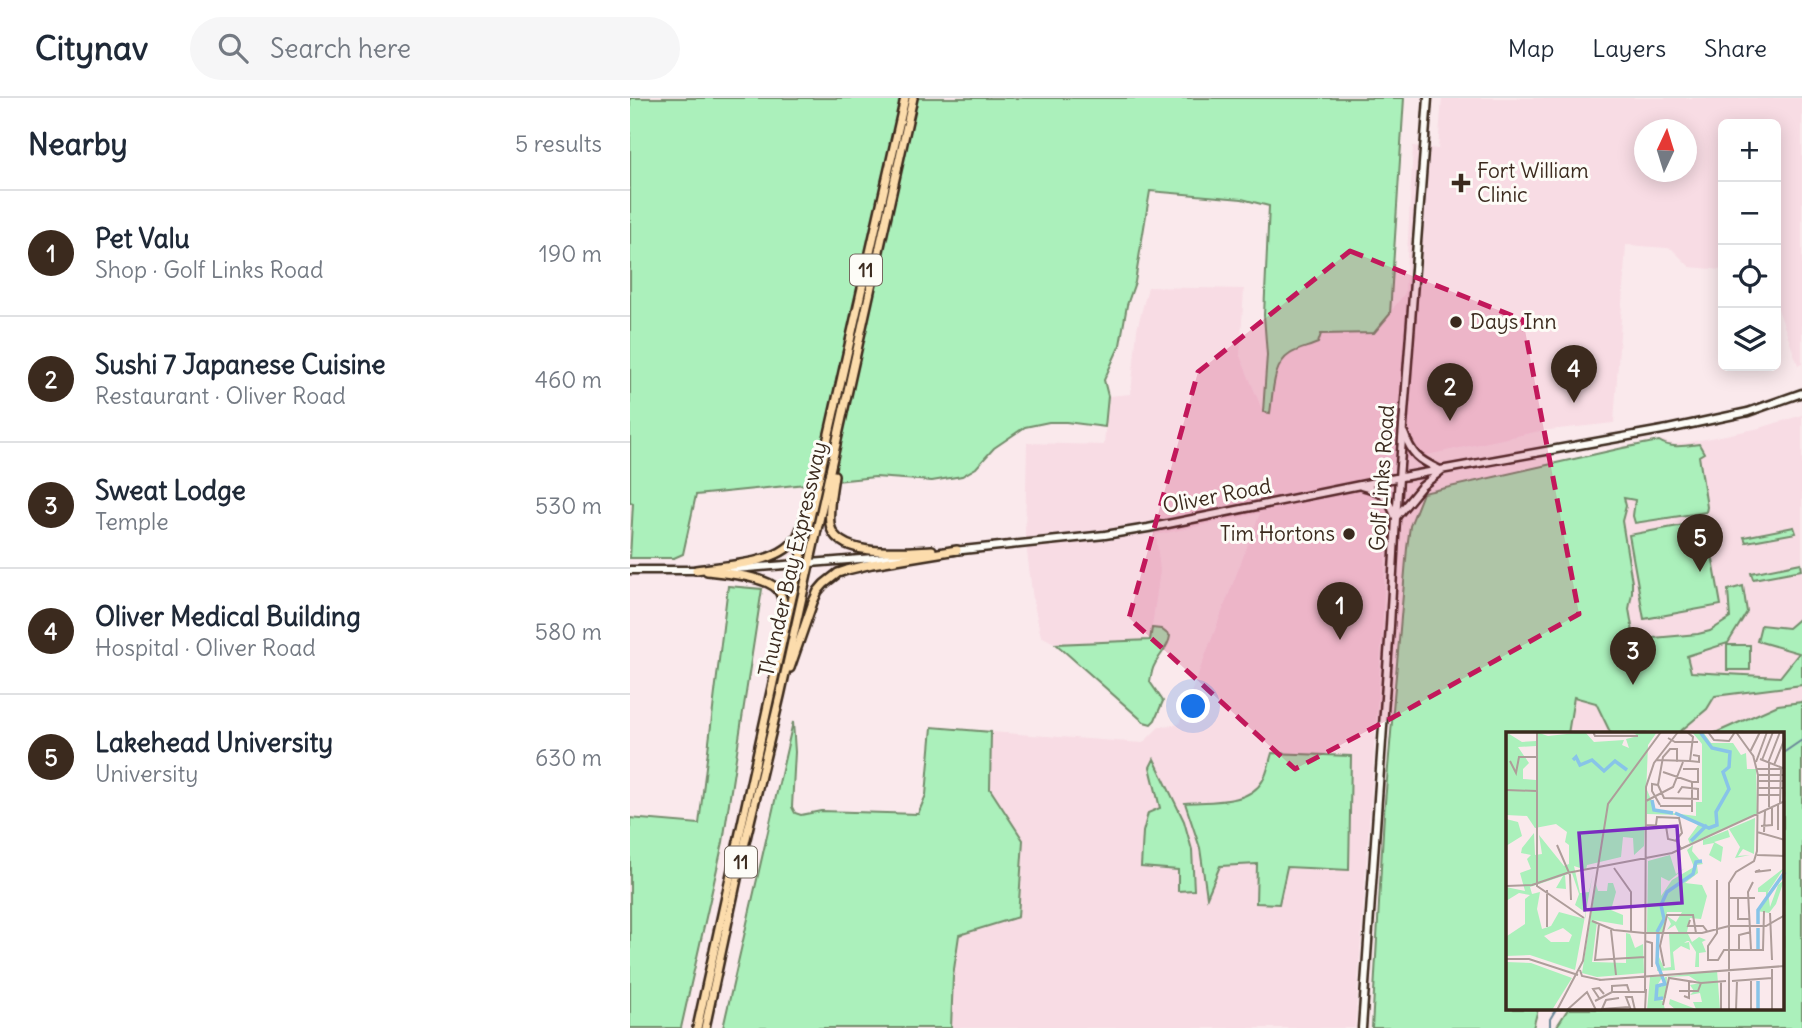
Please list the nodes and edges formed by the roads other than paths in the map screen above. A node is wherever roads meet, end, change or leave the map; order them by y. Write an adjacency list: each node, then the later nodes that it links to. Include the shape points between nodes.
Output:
1 (905, 98): 7 (highway, Thunder Bay Expressway / 11)
2 (913, 98): 6 (highway, Thunder Bay Expressway / 11)
3 (1428, 98): 5 (main road, Golf Links Road)
4 (1802, 393): 8 (main road, Oliver Road, via 1707,421)
5 (1403, 428): 8 (main road, via 1414,454); 9 (main road, Golf Links Road)
6 (838, 438): 12 (highway, via 830,512 836,537 859,549); 13 (highway, Thunder Bay Expressway / 11)
7 (827, 441): 14 (highway, Thunder Bay Expressway / 11); 16 (highway, via 798,535 790,547 751,562)
8 (1442, 469): 9 (main road, Oliver Road); 11 (main road)
9 (1399, 477): 10 (main road, Oliver Road); 11 (main road, Golf Links Road)
10 (1358, 486): 11 (main road, via 1388,498); 12 (main road, Oliver Road, via 1105,535)
11 (1396, 518): 21 (main road, Golf Links Road)
12 (957, 550): 13 (main road, Oliver Road); 17 (highway, via 872,564 830,578 813,602)
13 (810, 563): 14 (main road, Oliver Road); 17 (highway, Thunder Bay Expressway / 11)
14 (800, 564): 16 (main road, Oliver Road); 18 (highway, Thunder Bay Expressway / 11)
15 (630, 569): 16 (main road, Oliver Road)
16 (696, 570): 18 (highway, via 764,582 780,594 784,612)
17 (780, 696): 20 (highway, Thunder Bay Expressway / 11)
18 (769, 700): 19 (highway, Thunder Bay Expressway / 11)
19 (697, 1028)
20 (705, 1028)
21 (1362, 1028)

